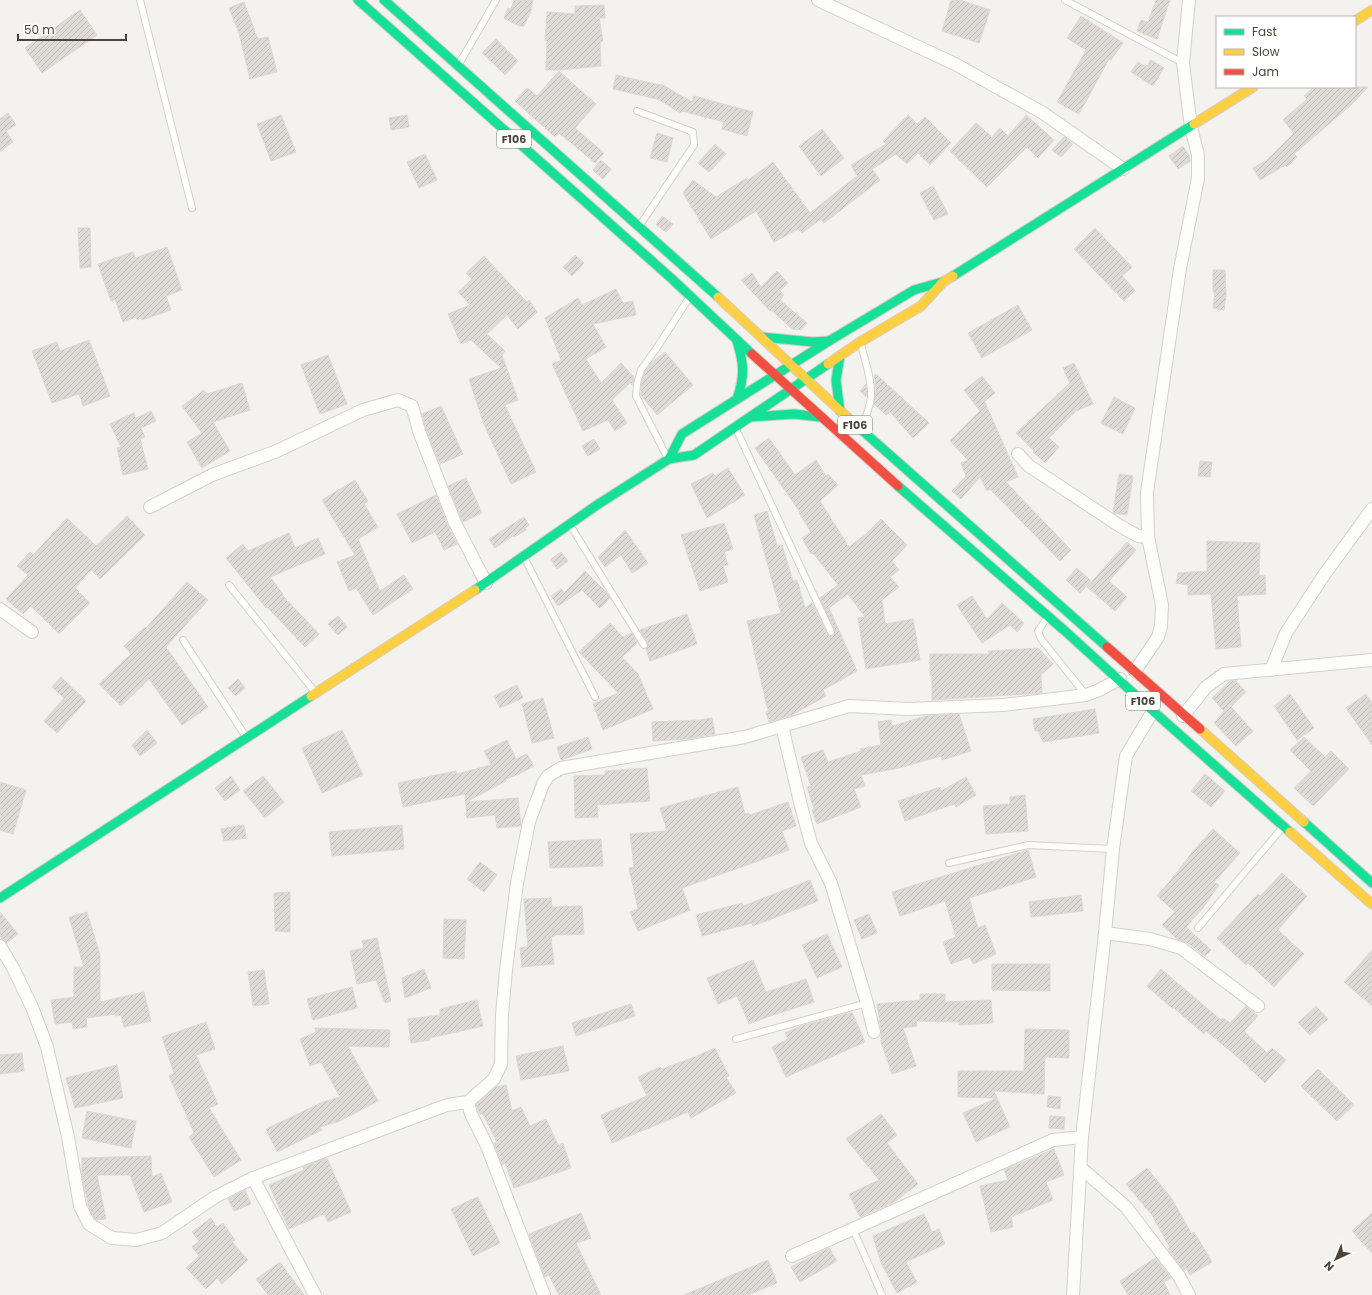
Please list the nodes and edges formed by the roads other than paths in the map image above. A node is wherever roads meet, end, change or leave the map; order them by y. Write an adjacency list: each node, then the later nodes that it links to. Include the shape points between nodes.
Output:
1 (140, 0): 16 (lane)
2 (358, 0): 19 (main road, F106)
3 (384, 0): 11 (main road, F106)
4 (496, 0): 11 (lane)
5 (818, 0): 15 (street, via 955,64 1043,113)
6 (1065, 0): 10 (lane)
7 (1189, 0): 10 (street)
8 (1372, 10): 9 (main road)
9 (1356, 20)
10 (1183, 63): 14 (street)
11 (458, 65): 17 (main road, F106)
12 (1251, 88): 14 (main road)
13 (637, 111): 17 (lane, via 693,132 694,145)
14 (1191, 127): 15 (main road); 40 (street, via 1198,155 1198,178 1180,270 1147,492)
15 (1123, 169): 18 (main road)
16 (192, 208)
17 (639, 226): 20 (main road, F106)
18 (943, 282): 22 (main road, via 914,290); 23 (main road, via 921,306)
19 (690, 297): 21 (main road, F106); 36 (lane, via 641,370 637,384 636,396)
20 (761, 337): 22 (main road); 25 (main road, F106)
21 (736, 340): 26 (main road, F106); 29 (main road, via 744,362 744,383)
22 (829, 341): 25 (main road)
23 (860, 342): 24 (main road); 34 (lane, via 869,375 871,396)
24 (840, 356): 27 (main road); 30 (main road, via 836,380)
25 (791, 365): 26 (main road); 27 (main road, F106)
26 (774, 375): 28 (main road, F106); 29 (main road)
27 (805, 379): 28 (main road); 30 (main road, F106)
28 (790, 389): 31 (main road); 32 (main road, F106)
29 (737, 399): 36 (main road, via 682,434)
30 (840, 411): 34 (main road, F106)
31 (751, 417): 32 (main road, via 794,414); 33 (main road)
32 (820, 417): 45 (main road, F106)
33 (735, 427): 36 (main road, via 694,455); 47 (lane)
34 (861, 430): 52 (main road, F106)
35 (1018, 454): 40 (street, via 1029,466 1120,526 1138,536)
36 (668, 459): 39 (main road)
37 (150, 507): 42 (street, via 212,476 276,452 363,410 398,400 412,406 420,434 455,523)
38 (1372, 509): 51 (street, via 1286,633)
39 (569, 524): 41 (main road); 49 (lane)
40 (1148, 537): 52 (street, via 1162,606 1161,626 1158,637)
41 (524, 557): 42 (main road); 56 (lane)
42 (486, 583): 54 (main road)
43 (229, 585): 54 (lane)
44 (0, 609): 46 (street)
45 (1048, 617): 53 (main road, F106); 55 (lane, via 1038,631 1041,639)
46 (32, 632)
47 (831, 632)
48 (183, 640): 60 (lane)
49 (644, 645)
50 (1372, 660): 51 (street)
51 (1270, 670): 58 (street, via 1224,674 1206,687)
52 (1134, 671): 58 (main road, F106)
53 (1120, 679): 55 (street); 57 (main road, F106)
54 (316, 694): 60 (main road)
55 (1086, 694): 59 (street, via 1003,705 908,709 849,706)
56 (594, 697)
57 (1154, 711): 61 (main road, F106); 62 (street, via 1126,756)
58 (1183, 716): 64 (main road, F106)
59 (782, 726): 70 (street, via 811,843 831,883); 74 (street, via 745,737 561,768 548,776 529,822 517,883 506,970 500,1064 494,1078)
60 (247, 738): 65 (main road)
61 (1283, 826): 66 (main road, F106); 67 (lane)
62 (1113, 849): 63 (lane, via 1028,845); 68 (street)
63 (949, 863)
64 (1372, 883)
65 (0, 898)
66 (1372, 904)
67 (1198, 928)
68 (1105, 933): 71 (street, via 1150,939 1181,948); 75 (street)
69 (0, 946): 77 (street, via 32,1007 47,1047 68,1137 80,1206 89,1224 112,1238 136,1240 162,1233 215,1197)
70 (867, 1004): 72 (street); 73 (lane)
71 (1258, 1006)
72 (874, 1032)
73 (736, 1039)
74 (468, 1102): 77 (street, via 447,1105); 81 (street)
75 (1082, 1137): 76 (street); 78 (street, via 1053,1140)
76 (1081, 1168): 83 (street); 84 (street, via 1126,1206 1179,1276)
77 (253, 1178): 80 (street)
78 (853, 1229): 79 (street); 82 (lane)
79 (792, 1256)
80 (316, 1295)
81 (544, 1295)
82 (882, 1295)
83 (1073, 1295)
84 (1189, 1295)

